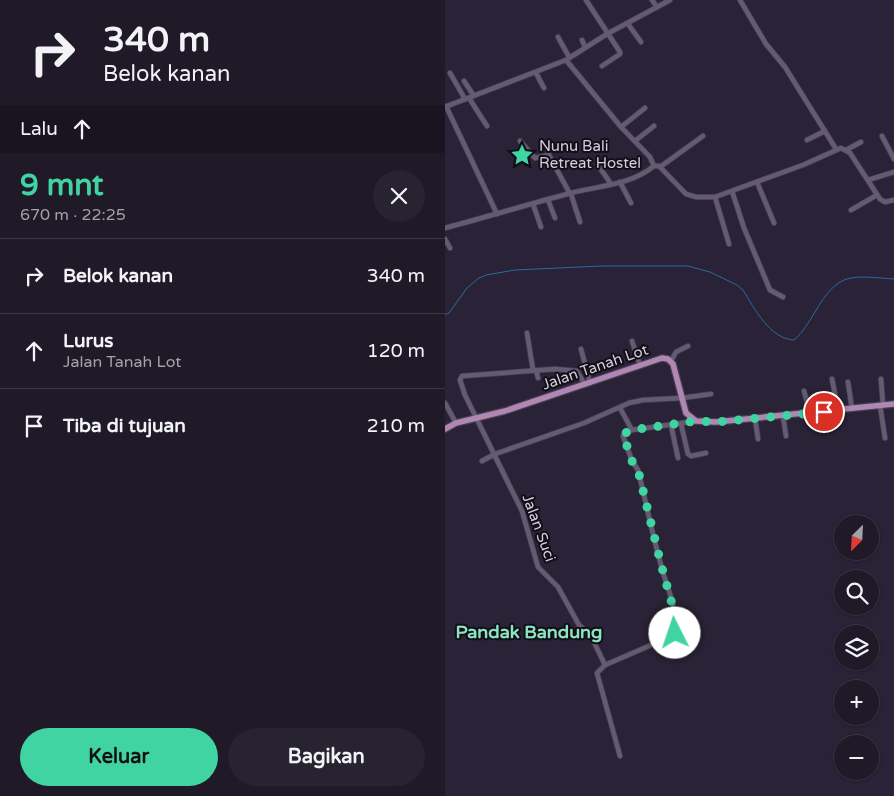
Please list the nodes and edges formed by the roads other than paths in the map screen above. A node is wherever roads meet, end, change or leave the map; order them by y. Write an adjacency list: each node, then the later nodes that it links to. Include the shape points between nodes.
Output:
1 (586, 0): 7 (street)
2 (652, 0): 5 (street)
3 (670, 0): 5 (street)
4 (740, 0): 24 (street)
5 (657, 8): 6 (street)
6 (628, 24): 7 (street); 10 (street)
7 (607, 34): 11 (street); 13 (street, via 621,53)
8 (558, 37): 12 (street)
9 (582, 40): 11 (street)
10 (641, 42)
11 (585, 47): 12 (street)
12 (568, 58): 14 (street); 23 (street)
13 (603, 66)
14 (536, 72): 17 (street); 18 (street)
15 (450, 73): 18 (street)
16 (464, 81): 18 (street)
17 (544, 88)
18 (469, 97): 19 (street); 21 (street)
19 (446, 106): 50 (street)
20 (645, 108): 23 (street)
21 (487, 126)
22 (654, 126): 28 (street)
23 (621, 127): 28 (street)
24 (825, 131): 27 (street); 31 (street)
25 (703, 136): 34 (street)
26 (882, 136): 33 (street)
27 (807, 140)
28 (635, 141): 34 (street)
29 (521, 142): 42 (street, via 535,158 549,155)
30 (861, 142): 32 (street)
31 (836, 149): 32 (street); 39 (street)
32 (846, 150): 37 (street)
33 (894, 159)
34 (657, 166): 38 (street); 44 (street, via 686,194)
35 (600, 168): 40 (street)
36 (894, 172): 37 (street)
37 (868, 180): 43 (street)
38 (621, 182): 40 (street); 47 (street)
39 (757, 182): 41 (street); 53 (street)
40 (611, 184): 42 (street)
41 (732, 191): 44 (street); 59 (street, via 770,290)
42 (570, 194): 45 (street); 52 (street)
43 (877, 195): 46 (street, via 885,202); 49 (street)
44 (715, 197): 57 (street)
45 (548, 200): 48 (street); 51 (street)
46 (894, 200)
47 (631, 203)
48 (533, 204): 50 (street); 54 (street)
49 (851, 210)
50 (497, 213): 55 (street)
51 (555, 218)
52 (580, 222)
53 (774, 223)
54 (541, 227)
55 (445, 228)
56 (445, 239): 58 (street)
57 (729, 244)
58 (450, 248)
59 (783, 297)
60 (527, 333): 66 (street)
61 (632, 341): 65 (street)
62 (688, 346): 64 (street, via 676,352)
63 (581, 349): 71 (street)
64 (671, 361): 65 (main road, Jalan Tanah Lot, via 660,358); 74 (main road, Jalan Tanah Lot)
65 (640, 365): 71 (main road, Jalan Tanah Lot)
66 (535, 370): 67 (street); 71 (street, via 577,372); 83 (street, Jalan Suci, via 461,376 460,385)
67 (538, 378)
68 (832, 379): 80 (street)
69 (881, 379): 76 (street)
70 (849, 382): 79 (street)
71 (587, 384): 83 (main road, Jalan Tanah Lot)
72 (804, 391): 81 (street)
73 (711, 394): 74 (street)
74 (682, 398): 78 (street, via 643,400); 85 (main road, Jalan Tanah Lot, via 686,413)
75 (445, 403): 86 (street)
76 (882, 405): 77 (main road); 79 (main road); 92 (street)
77 (894, 406)
78 (620, 408): 90 (street); 95 (street)
79 (852, 409): 80 (main road)
80 (838, 410): 81 (main road)
81 (810, 413): 82 (main road)
82 (783, 416): 84 (main road); 91 (street)
83 (477, 417): 86 (main road, Jalan Tanah Lot); 95 (street, Jalan Suci)
84 (755, 418): 85 (main road); 93 (street)
85 (696, 421): 87 (street)
86 (457, 423): 89 (main road, Jalan Tanah Lot)
87 (681, 424): 88 (street); 94 (street, via 688,454)
88 (671, 425): 90 (street); 96 (street)
89 (445, 429)
90 (632, 430): 98 (street, via 623,436 638,470 676,630 671,636)
91 (786, 436)
92 (885, 438)
93 (758, 440)
94 (706, 453)
95 (495, 454): 97 (street); 98 (street, Jalan Suci, via 522,512 538,567 558,588 579,625 591,636)
96 (678, 458)
97 (482, 461)
98 (605, 665): 99 (street, via 596,676)
99 (620, 756)

